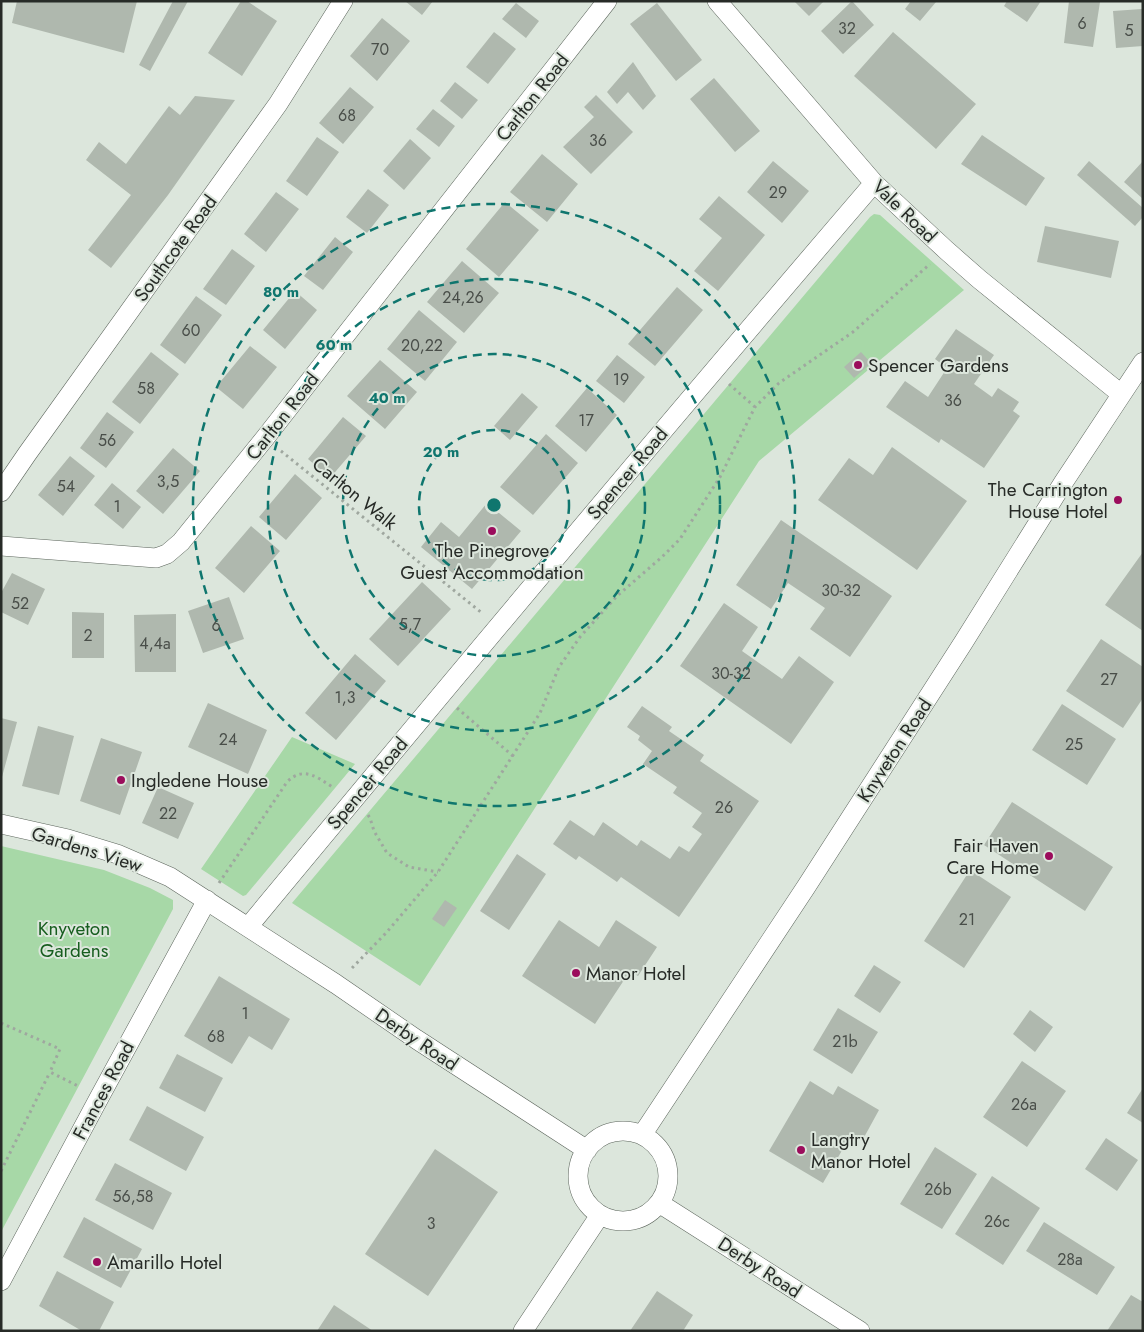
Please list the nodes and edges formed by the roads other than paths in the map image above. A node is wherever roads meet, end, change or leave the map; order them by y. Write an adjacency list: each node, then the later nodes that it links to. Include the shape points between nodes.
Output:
1 (343, 1): 7 (street, Southcote Road, via 278,104)
2 (607, 1): 8 (street, Carlton Road, via 181,542 167,554 156,558)
3 (717, 1): 4 (street, Vale Road)
4 (874, 183): 6 (street, Vale Road, via 979,279); 11 (street, Spencer Road, via 713,370)
5 (1143, 362): 6 (street, Knyveton Road)
6 (1121, 394): 12 (street, Knyveton Road, via 806,887)
7 (1, 492)
8 (1, 546)
9 (1, 824): 10 (street, Gardens View, via 116,854 170,877)
10 (207, 900): 11 (street, Gardens View); 16 (street, Frances Road)
11 (248, 927): 13 (street, Derby Road)
12 (642, 1135): 13 (street, via 612,1132); 14 (street, via 662,1152 667,1165 666,1191)
13 (587, 1150): 15 (street, via 580,1163 578,1177 581,1192 588,1205)
14 (659, 1203): 15 (street, via 638,1219 612,1220); 18 (street, Derby Road)
15 (600, 1215): 17 (street)
16 (1, 1281)
17 (523, 1331)
18 (860, 1331)

